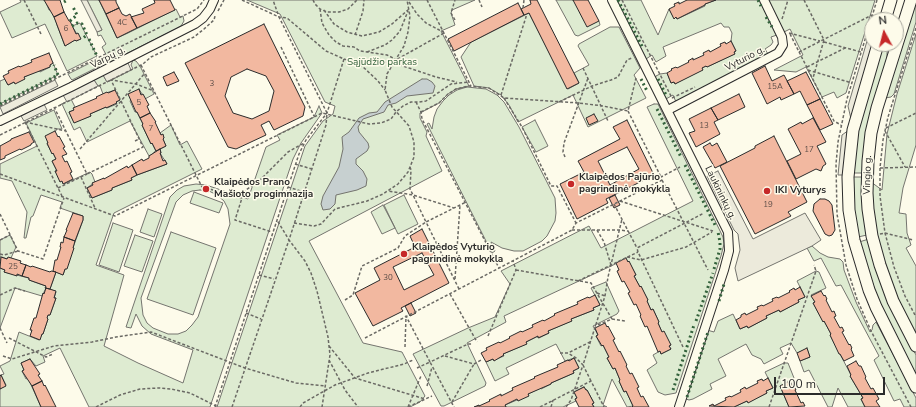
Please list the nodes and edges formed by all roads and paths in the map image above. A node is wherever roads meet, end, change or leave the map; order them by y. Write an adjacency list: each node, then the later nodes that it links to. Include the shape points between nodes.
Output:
1 (24, 0): 36 (path)
2 (214, 0): 28 (street, Varpų g.)
3 (224, 0): 28 (path)
4 (243, 0): 31 (path)
5 (274, 0): 31 (path)
6 (313, 0): 24 (path)
7 (357, 0): 26 (path, via 348,9 339,12)
8 (364, 0): 37 (path)
9 (407, 0): 25 (path); 35 (path, via 426,23)
10 (428, 0): 35 (path)
11 (455, 0): 33 (path, via 451,13)
12 (479, 0): 22 (path)
13 (524, 0): 23 (path)
14 (612, 0): 76 (street, Laukininkų g.)
15 (622, 0): 76 (path)
16 (764, 0): 76 (street, Vyturio g., via 782,37 781,50)
17 (788, 0): 29 (path, via 782,19)
18 (804, 0): 38 (path)
19 (891, 0): 21 (main road); 27 (main road)
20 (204, 1): 28 (path); 77 (path, via 198,8)
21 (910, 3): 181 (main road, Vingio g., via 877,108 869,147 867,193 872,236 880,265 893,301)
22 (482, 6)
23 (523, 8)
24 (320, 9): 26 (path); 41 (path, via 322,23 336,42)
25 (409, 9): 37 (path, via 379,32); 41 (path, via 400,31 392,40); 46 (path, via 408,32 404,46)
26 (324, 10): 37 (path, via 334,24)
27 (887, 12)
28 (212, 13): 50 (path, via 214,20 194,37 151,57); 86 (street, Varpų g., via 195,24)
29 (779, 13)
30 (526, 14): 70 (path)
31 (279, 17): 45 (path, via 287,18 326,51); 83 (path)
32 (864, 19): 38 (path)
33 (455, 20)
34 (916, 28): 90 (path)
35 (444, 33): 46 (path); 60 (path)
36 (41, 34)
37 (355, 35)
38 (823, 41): 40 (path); 42 (path); 42 (path, via 789,33); 48 (path)
39 (281, 48): 85 (path)
40 (845, 48): 43 (path); 48 (path)
41 (365, 52): 46 (path, via 387,55)
42 (799, 52): 51 (path)
43 (861, 52)
44 (876, 52): 206 (main road, Vingio g., via 853,130 848,177 849,210 854,240 869,290)
45 (344, 59): 49 (path); 83 (path)
46 (395, 60): 49 (path); 61 (path, via 397,64); 67 (path, via 387,74)
47 (627, 60): 66 (path, via 618,76)
48 (818, 62): 51 (path); 54 (path)
49 (360, 64): 67 (path)
50 (141, 65): 55 (path); 59 (path)
51 (806, 67): 53 (path)
52 (583, 68): 56 (path)
53 (808, 70): 54 (path); 58 (path)
54 (814, 72): 58 (path); 62 (path)
55 (145, 73): 63 (path); 69 (path)
56 (588, 78): 66 (path); 68 (path)
57 (636, 78): 80 (path)
58 (812, 79): 89 (path, via 834,121)
59 (111, 80): 63 (path); 72 (path); 79 (path)
60 (469, 82): 61 (path); 65 (path)
61 (459, 83): 73 (path, via 451,84 426,101)
62 (852, 83)
63 (136, 84): 69 (path); 72 (path)
64 (699, 85): 76 (path)
65 (471, 86): 70 (path, via 489,88); 82 (path, via 456,89 439,103)
66 (592, 86): 68 (path); 78 (path)
67 (385, 90): 81 (path)
68 (584, 90): 74 (path); 75 (path)
69 (154, 91): 107 (path)
70 (501, 95): 71 (path)
71 (504, 98): 74 (path); 131 (path, via 522,127 551,186 557,186)
72 (121, 102): 93 (path); 96 (path)
73 (416, 102): 81 (path, via 411,102); 82 (path)
74 (559, 102): 75 (path)
75 (579, 104): 78 (path); 97 (path, via 564,143)
76 (672, 104): 227 (street, Laukininkų g., via 728,232 729,241 724,270)
77 (0, 106)
78 (601, 106): 80 (path); 87 (path)
79 (54, 108): 88 (path); 91 (path)
80 (628, 111): 109 (path)
81 (396, 112): 83 (path, via 391,119 369,124); 99 (path, via 409,126 414,142 414,157)
82 (421, 112): 119 (path, via 422,119)
83 (327, 113): 85 (path); 95 (path); 104 (path, via 326,125)
84 (916, 113): 90 (path)
85 (314, 116): 107 (path)
86 (0, 121)
87 (608, 121)
88 (25, 122): 91 (path); 92 (path); 112 (path)
89 (842, 125)
90 (885, 130): 101 (path); 103 (path)
91 (66, 131): 106 (path)
92 (0, 135)
93 (139, 139): 94 (path); 106 (path, via 143,147)
94 (135, 141)
95 (304, 142): 98 (path); 117 (path, via 288,152 246,190)
96 (80, 149)
97 (565, 157)
98 (296, 164): 104 (path); 111 (path)
99 (410, 166): 113 (path, via 398,184); 115 (path, via 410,189)
100 (680, 167): 109 (path)
101 (905, 167): 102 (path); 103 (path)
102 (916, 167)
103 (880, 168): 167 (path, via 880,196 885,233 894,267)
104 (312, 169): 114 (path)
105 (0, 174): 116 (path)
106 (87, 174): 108 (path)
107 (196, 175): 117 (path, via 202,187); 122 (path, via 115,216)
108 (81, 176): 112 (path); 122 (path)
109 (661, 177): 110 (path)
110 (662, 180): 118 (path); 130 (path)
111 (288, 187): 114 (path); 127 (path)
112 (58, 188): 116 (path)
113 (388, 191): 115 (path); 129 (path, via 367,201 335,209 321,224 314,226)
114 (304, 192): 129 (path)
115 (413, 195): 123 (path); 128 (path)
116 (63, 197): 122 (path); 142 (path, via 43,259)
117 (242, 198): 136 (path, via 235,220)
118 (620, 201): 120 (path); 130 (path)
119 (466, 202): 121 (path); 150 (path)
120 (614, 204): 126 (path); 131 (path)
121 (460, 205): 123 (path); 155 (path)
122 (95, 208)
123 (454, 208): 128 (path)
124 (704, 213): 130 (path)
125 (0, 214): 137 (path)
126 (622, 219): 134 (path); 135 (path)
127 (277, 220): 136 (path); 139 (path)
128 (426, 222): 155 (path); 163 (path, via 405,236 398,248 362,266 353,295)
129 (294, 223): 139 (path)
130 (685, 223): 140 (path); 140 (path, via 713,232); 141 (path)
131 (576, 224): 132 (path)
132 (572, 230): 133 (path); 147 (path)
133 (597, 230): 134 (path); 149 (path, via 604,242)
134 (619, 230): 135 (path); 149 (path)
135 (628, 231): 141 (path)
136 (273, 232): 153 (path)
137 (10, 235): 138 (path); 142 (path)
138 (0, 240)
139 (288, 240): 154 (path); 180 (path, via 311,273)
140 (695, 243): 146 (path); 152 (path)
141 (637, 248): 143 (path)
142 (18, 251): 144 (path)
143 (638, 252): 145 (path); 146 (path)
144 (0, 254)
145 (627, 257): 146 (path); 149 (path)
146 (642, 260): 183 (path)
147 (513, 261): 150 (path); 151 (path)
148 (814, 265): 228 (path, via 816,271)
149 (611, 266): 156 (path); 162 (path)
150 (499, 268): 157 (path)
151 (516, 270): 156 (path); 173 (path)
152 (708, 270)
153 (259, 275): 154 (path); 165 (path)
154 (275, 280): 168 (path)
155 (454, 280): 157 (path)
156 (578, 281): 159 (path, via 591,283)
157 (459, 289): 160 (path)
158 (25, 291): 161 (path, via 15,288)
159 (597, 293): 162 (path); 164 (path)
160 (450, 294): 166 (path); 176 (path)
161 (0, 295)
162 (605, 296): 164 (path)
163 (345, 300)
164 (602, 303): 169 (path); 171 (path)
165 (246, 313): 168 (path); 193 (path)
166 (406, 316): 175 (path); 182 (path); 194 (path)
167 (916, 317)
168 (262, 319): 198 (path)
169 (612, 319): 170 (path); 171 (path)
170 (625, 321)
171 (595, 326): 177 (path)
172 (0, 328): 178 (path)
173 (488, 336)
174 (9, 338): 184 (path)
175 (365, 338)
176 (477, 342)
177 (590, 342): 187 (path); 196 (path)
178 (7, 343)
179 (473, 344): 189 (path)
180 (329, 346): 190 (path); 201 (path)
181 (916, 346)
182 (405, 347)
183 (683, 347)
184 (35, 352): 186 (path, via 46,357); 188 (path, via 12,358); 193 (path, via 54,346 151,332)
185 (560, 353): 187 (path)
186 (54, 354)
187 (568, 354): 196 (path)
188 (3, 356)
189 (444, 356): 194 (path); 195 (path)
190 (329, 360): 203 (path); 204 (path)
191 (413, 360): 201 (path)
192 (481, 360): 195 (path)
193 (230, 362): 198 (path); 214 (path)
194 (430, 362): 197 (path); 199 (path)
195 (474, 364): 213 (path)
196 (583, 365): 202 (path); 207 (path)
197 (433, 366): 205 (path); 213 (path)
198 (245, 368): 204 (path, via 296,383); 217 (path)
199 (417, 368)
200 (421, 376): 209 (path)
201 (355, 378): 203 (path); 209 (path)
202 (591, 381): 207 (path); 226 (path)
203 (341, 383): 208 (path); 220 (path)
204 (326, 386): 208 (path)
205 (427, 386)
206 (916, 386)
207 (574, 390): 212 (path); 225 (path)
208 (325, 391): 218 (path); 219 (path)
209 (413, 396): 211 (path); 221 (path)
210 (432, 396): 211 (path)
211 (425, 399): 221 (path)
212 (553, 400): 223 (path); 224 (path)
213 (452, 403): 222 (path)
214 (215, 406): 215 (path, via 190,393 160,388 140,389 120,395); 216 (path)
215 (96, 407)
216 (218, 407)
217 (232, 407)
218 (300, 407)
219 (322, 407)
220 (358, 407)
221 (408, 407)
222 (454, 407)
223 (540, 407)
224 (551, 407)
225 (566, 407)
226 (604, 407)
227 (679, 407)
228 (769, 407)

